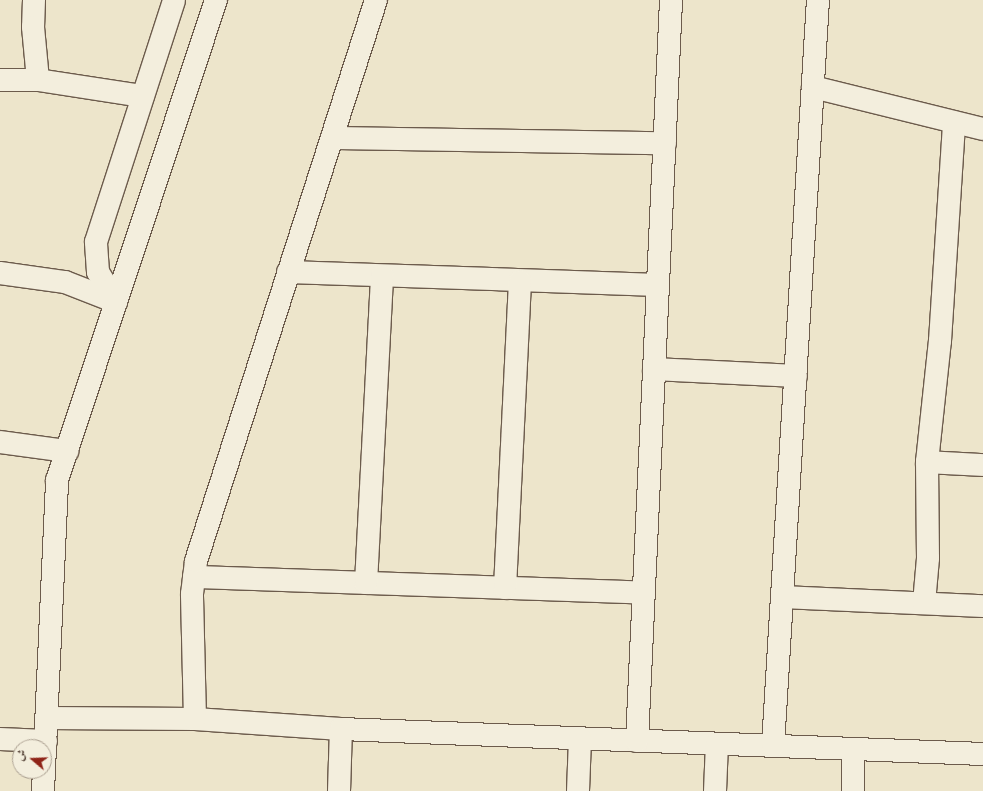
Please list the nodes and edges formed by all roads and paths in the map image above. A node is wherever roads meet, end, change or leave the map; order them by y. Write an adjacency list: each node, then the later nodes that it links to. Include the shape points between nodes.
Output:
1 (34, 0): 8 (street, via 33,27)
2 (174, 0): 10 (street)
3 (216, 0): 20 (street)
4 (376, 0): 13 (street)
5 (671, 0): 14 (street)
6 (818, 0): 9 (street)
7 (0, 80): 8 (street)
8 (38, 80): 10 (street)
9 (813, 87): 11 (street); 22 (street)
10 (143, 96): 20 (street, via 96,242 98,272)
11 (954, 122): 12 (street); 25 (street, via 940,341)
12 (983, 129)
13 (332, 138): 14 (street); 15 (street)
14 (665, 142): 19 (street)
15 (288, 272): 17 (street); 27 (street, via 196,562)
16 (0, 273): 20 (street, via 65,282)
17 (382, 276): 18 (street); 28 (street)
18 (520, 281): 19 (street); 29 (street)
19 (658, 286): 21 (street)
20 (116, 302): 24 (street)
21 (654, 369): 22 (street); 30 (street)
22 (796, 376): 31 (street)
23 (0, 442): 24 (street)
24 (67, 451): 34 (street, via 57,480)
25 (927, 462): 26 (street); 32 (street, via 928,558)
26 (983, 465)
27 (194, 577): 28 (street); 35 (street, via 192,602)
28 (366, 583): 29 (street)
29 (505, 588): 30 (street)
30 (644, 593): 41 (street)
31 (782, 597): 32 (street); 43 (street)
32 (924, 603): 33 (street)
33 (983, 606)
34 (47, 718): 35 (street); 39 (street)
35 (195, 719): 36 (street)
36 (341, 729): 37 (street); 48 (street)
37 (580, 738): 41 (street); 49 (street)
38 (0, 739): 40 (street)
39 (46, 739)
40 (12, 740)
41 (637, 741): 42 (street)
42 (716, 744): 43 (street); 50 (street)
43 (773, 746): 44 (street)
44 (854, 749): 45 (street); 51 (street)
45 (983, 754)
46 (44, 779): 47 (street)
47 (44, 791)
48 (339, 791)
49 (578, 791)
50 (715, 791)
51 (853, 791)

